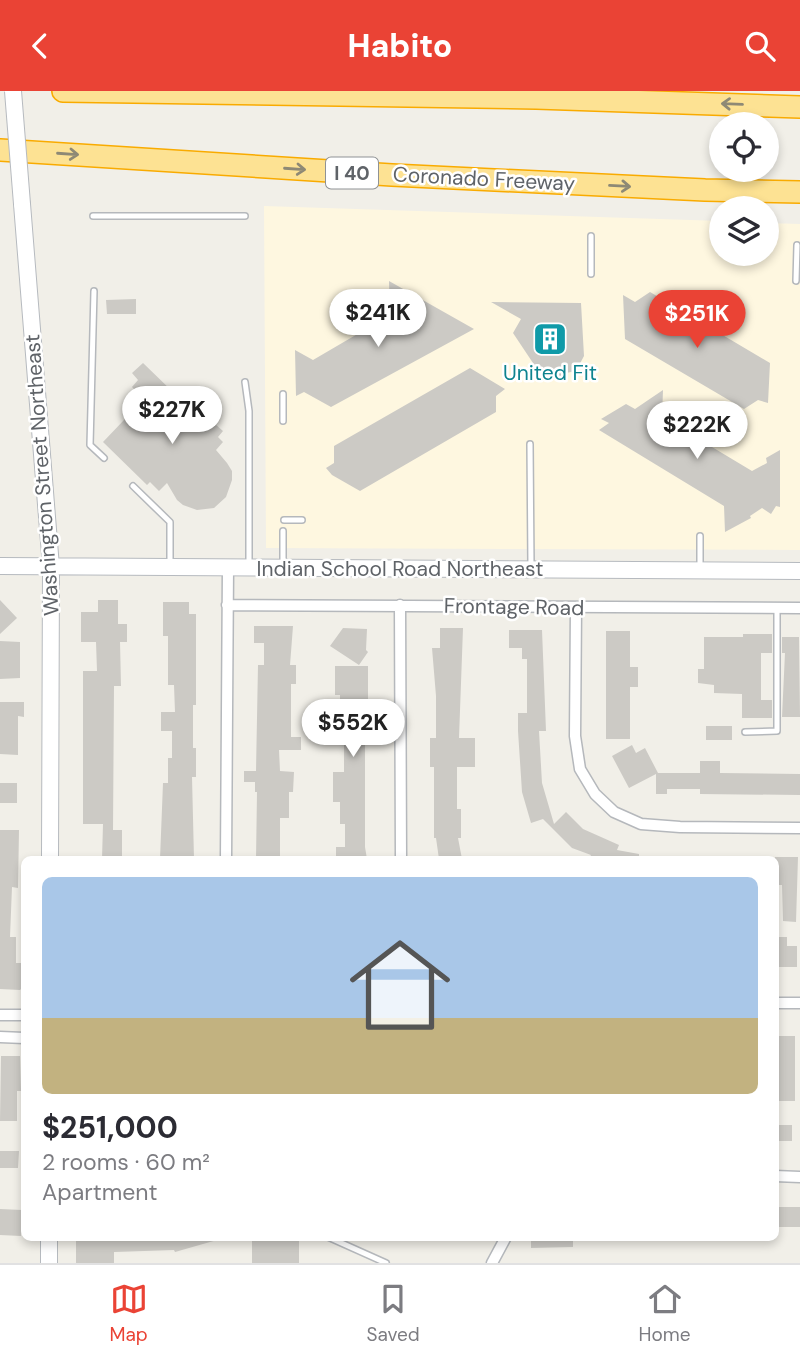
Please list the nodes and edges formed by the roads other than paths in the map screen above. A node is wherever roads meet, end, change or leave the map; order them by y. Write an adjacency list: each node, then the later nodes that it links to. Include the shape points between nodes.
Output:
1 (13, 91): 28 (street, Washington Street Northeast, bridge)
2 (63, 91): 4 (highway)
3 (560, 91): 4 (highway)
4 (536, 98): 5 (highway, one-way to 4)
5 (800, 107)
6 (0, 150): 7 (highway, Coronado Freeway / I 40, one-way to 7)
7 (705, 190): 8 (highway, Coronado Freeway / I 40); 9 (highway)
8 (800, 192)
9 (800, 204)
10 (93, 216): 11 (lane)
11 (245, 216)
12 (591, 236): 14 (lane)
13 (797, 245): 15 (lane)
14 (591, 274)
15 (796, 281)
16 (94, 291): 21 (lane, via 90,446)
17 (245, 381): 31 (lane)
18 (283, 394): 19 (lane)
19 (283, 421)
20 (530, 444): 33 (lane)
21 (104, 458)
22 (133, 486): 29 (lane, via 170,522)
23 (284, 520): 24 (lane)
24 (302, 520)
25 (283, 531): 32 (lane)
26 (700, 536): 34 (lane)
27 (0, 566): 28 (street, Indian School Road Northeast)
28 (51, 567): 29 (street, Indian School Road Northeast); 43 (street, Washington Street Northeast)
29 (170, 567): 30 (street, Indian School Road Northeast)
30 (228, 568): 31 (street, Indian School Road Northeast); 36 (street)
31 (249, 568): 32 (street, Indian School Road Northeast)
32 (283, 568): 33 (street, Indian School Road Northeast)
33 (531, 569): 34 (street, Indian School Road Northeast)
34 (700, 570): 35 (street, Indian School Road Northeast)
35 (800, 571)
36 (228, 605): 37 (street, Frontage Road); 44 (street)
37 (400, 605): 38 (street, Frontage Road); 45 (street)
38 (576, 608): 39 (street, Frontage Road); 42 (street, via 575,736 580,769 595,794 614,811 642,824)
39 (777, 608): 40 (street, Frontage Road); 41 (lane, via 777,731)
40 (800, 608)
41 (745, 732)
42 (800, 828)
43 (50, 856)
44 (226, 856)
45 (401, 856)
46 (779, 1003): 47 (street)
47 (800, 1003)
48 (0, 1015): 49 (street)
49 (21, 1015)
50 (0, 1037): 51 (street)
51 (21, 1038)
52 (779, 1176): 53 (street)
53 (800, 1177)
54 (49, 1241): 57 (street)
55 (337, 1241): 58 (lane)
56 (504, 1241): 59 (street)
57 (49, 1263)
58 (386, 1263)
59 (492, 1263)

